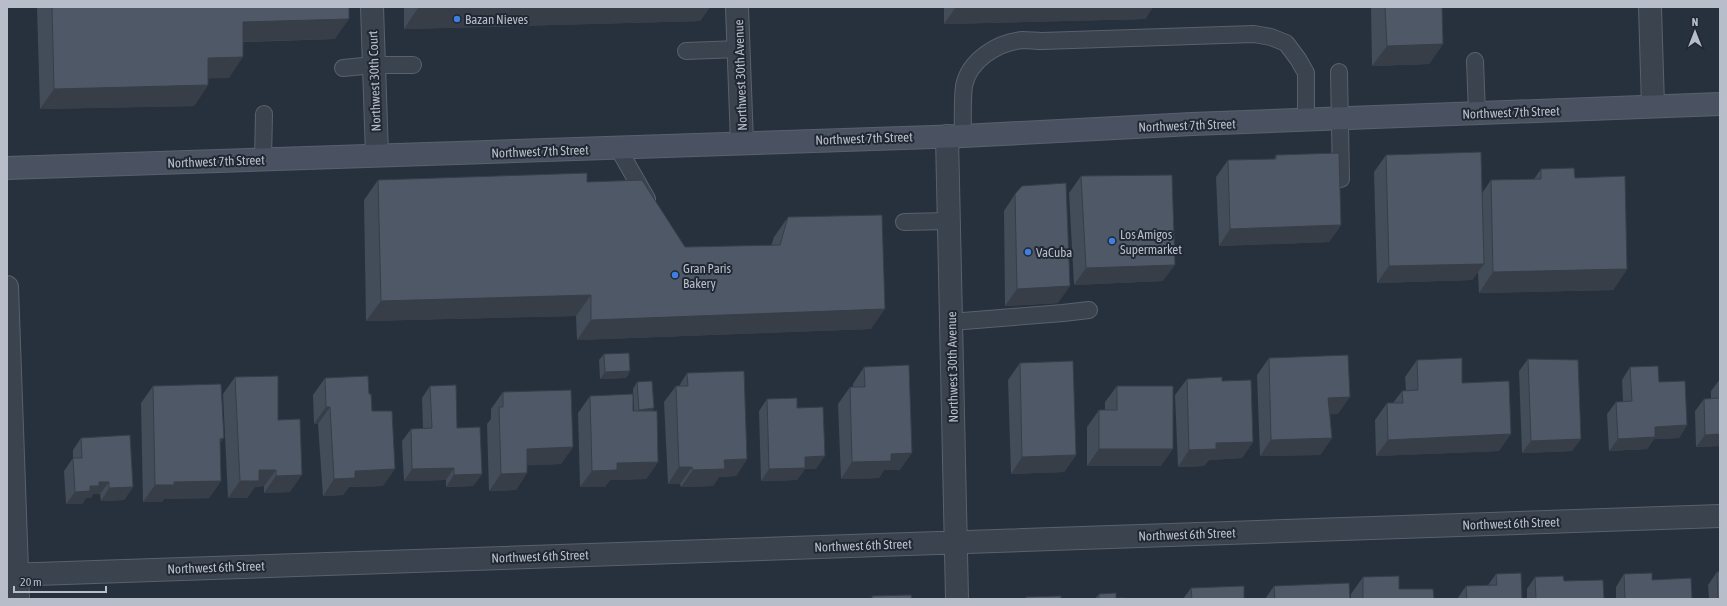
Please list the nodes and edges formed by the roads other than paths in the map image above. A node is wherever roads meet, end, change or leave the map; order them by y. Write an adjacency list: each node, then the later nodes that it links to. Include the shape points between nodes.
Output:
1 (372, 7): 7 (street, Northwest 30th Court)
2 (737, 7): 4 (street, Northwest 30th Avenue)
3 (1650, 7): 12 (street)
4 (739, 49): 5 (lane); 18 (street, Northwest 30th Avenue)
5 (686, 51)
6 (1475, 61): 13 (lane)
7 (374, 65): 8 (lane); 9 (lane); 20 (street, Northwest 30th Court)
8 (413, 65)
9 (343, 68)
10 (1339, 72): 15 (lane)
11 (1720, 104): 12 (main road, Northwest 7th Street)
12 (1653, 106): 13 (main road, Northwest 7th Street)
13 (1477, 113): 15 (main road, Northwest 7th Street)
14 (264, 114): 21 (lane)
15 (1340, 119): 16 (main road, Northwest 7th Street); 23 (lane)
16 (1306, 120): 17 (main road, Northwest 7th Street); 17 (lane, via 1306,73 1286,44 1271,37 1254,34 1023,40 1006,44 977,61 964,86)
17 (955, 136): 18 (main road, Northwest 7th Street); 26 (street, Northwest 30th Avenue)
18 (742, 143): 19 (main road, Northwest 7th Street)
19 (618, 148): 20 (main road, Northwest 7th Street); 24 (lane)
20 (377, 155): 21 (main road, Northwest 7th Street)
21 (263, 159): 22 (main road, Northwest 7th Street)
22 (7, 168)
23 (1341, 179)
24 (653, 208)
25 (904, 222): 26 (lane)
26 (948, 222): 29 (street, Northwest 30th Avenue)
27 (7, 287): 30 (street)
28 (1089, 310): 29 (lane)
29 (951, 322): 32 (street, Northwest 30th Avenue)
30 (8, 379): 33 (street)
31 (1720, 516): 32 (street, Northwest 6th Street)
32 (956, 542): 33 (street, Northwest 6th Street); 35 (street, Northwest 30th Avenue)
33 (12, 575): 34 (street)
34 (18, 599)
35 (958, 599)

